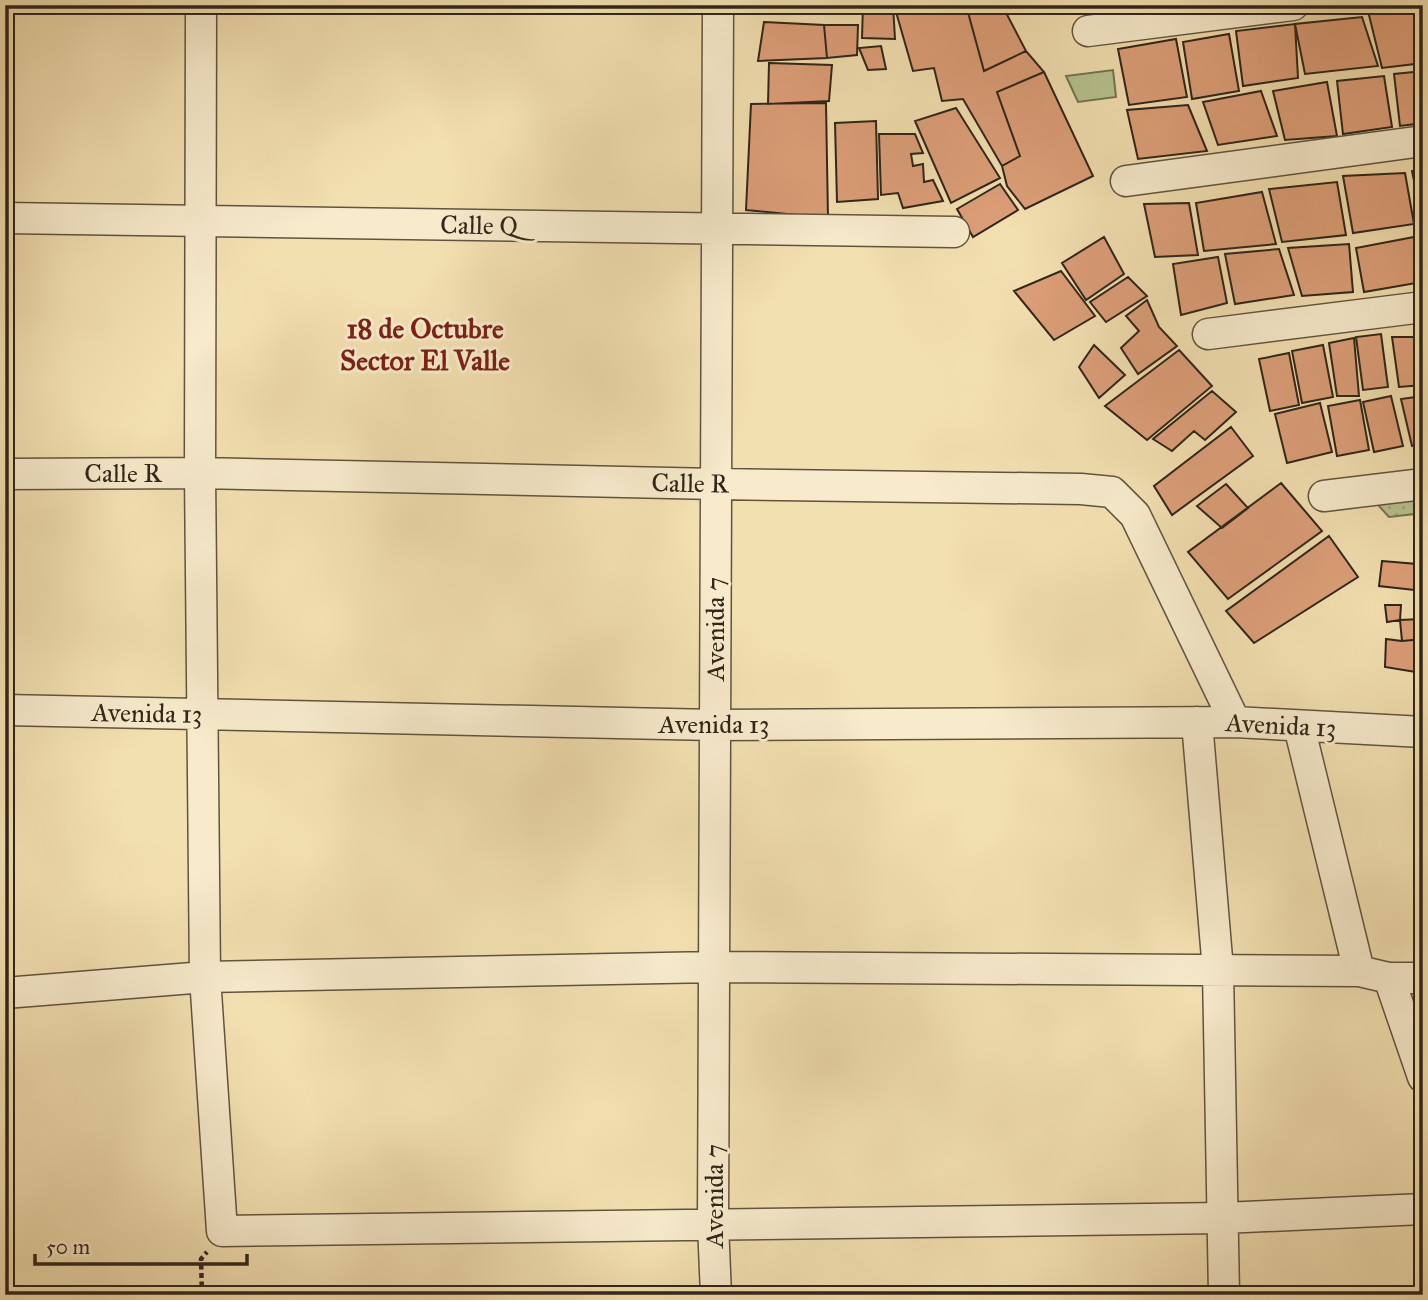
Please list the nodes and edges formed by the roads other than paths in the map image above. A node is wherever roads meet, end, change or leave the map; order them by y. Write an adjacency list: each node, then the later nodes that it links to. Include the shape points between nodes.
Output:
1 (201, 5): 8 (street)
2 (718, 5): 9 (street, Avenida 7)
3 (1293, 5): 4 (street)
4 (1088, 31)
5 (1423, 141): 6 (street)
6 (1126, 181)
7 (5, 218): 8 (street, Calle Q)
8 (201, 221): 9 (street, Calle Q); 13 (street)
9 (718, 229): 10 (street, Calle Q); 15 (street, Avenida 7)
10 (954, 232)
11 (1423, 307): 12 (street)
12 (1208, 334)
13 (200, 473): 14 (street, Calle R); 15 (street, Calle R); 19 (street)
14 (5, 474)
15 (716, 484): 21 (street, Calle R, via 1112,492 1135,515); 22 (street, Avenida 7)
16 (1423, 484): 17 (street)
17 (1324, 496)
18 (5, 710): 19 (street, Avenida 13)
19 (203, 714): 22 (street, Avenida 13); 28 (street)
20 (1197, 722): 21 (street, Avenida 13); 22 (street, Avenida 13); 26 (street)
21 (1235, 722): 23 (street, Avenida 13)
22 (715, 725): 25 (street, Avenida 7)
23 (1299, 726): 24 (street, Avenida 13); 27 (street)
24 (1423, 732)
25 (714, 967): 26 (street); 28 (street); 35 (street, Avenida 7)
26 (1218, 970): 27 (street); 34 (street)
27 (1359, 971): 29 (street)
28 (205, 977): 31 (street); 35 (street, via 222,1231)
29 (1389, 978): 30 (street); 32 (street)
30 (1423, 978)
31 (5, 993)
32 (1423, 1077)
33 (1423, 1209): 34 (street)
34 (1223, 1218): 35 (street); 37 (street)
35 (713, 1224): 36 (street, Avenida 7)
36 (716, 1295)
37 (1224, 1295)

